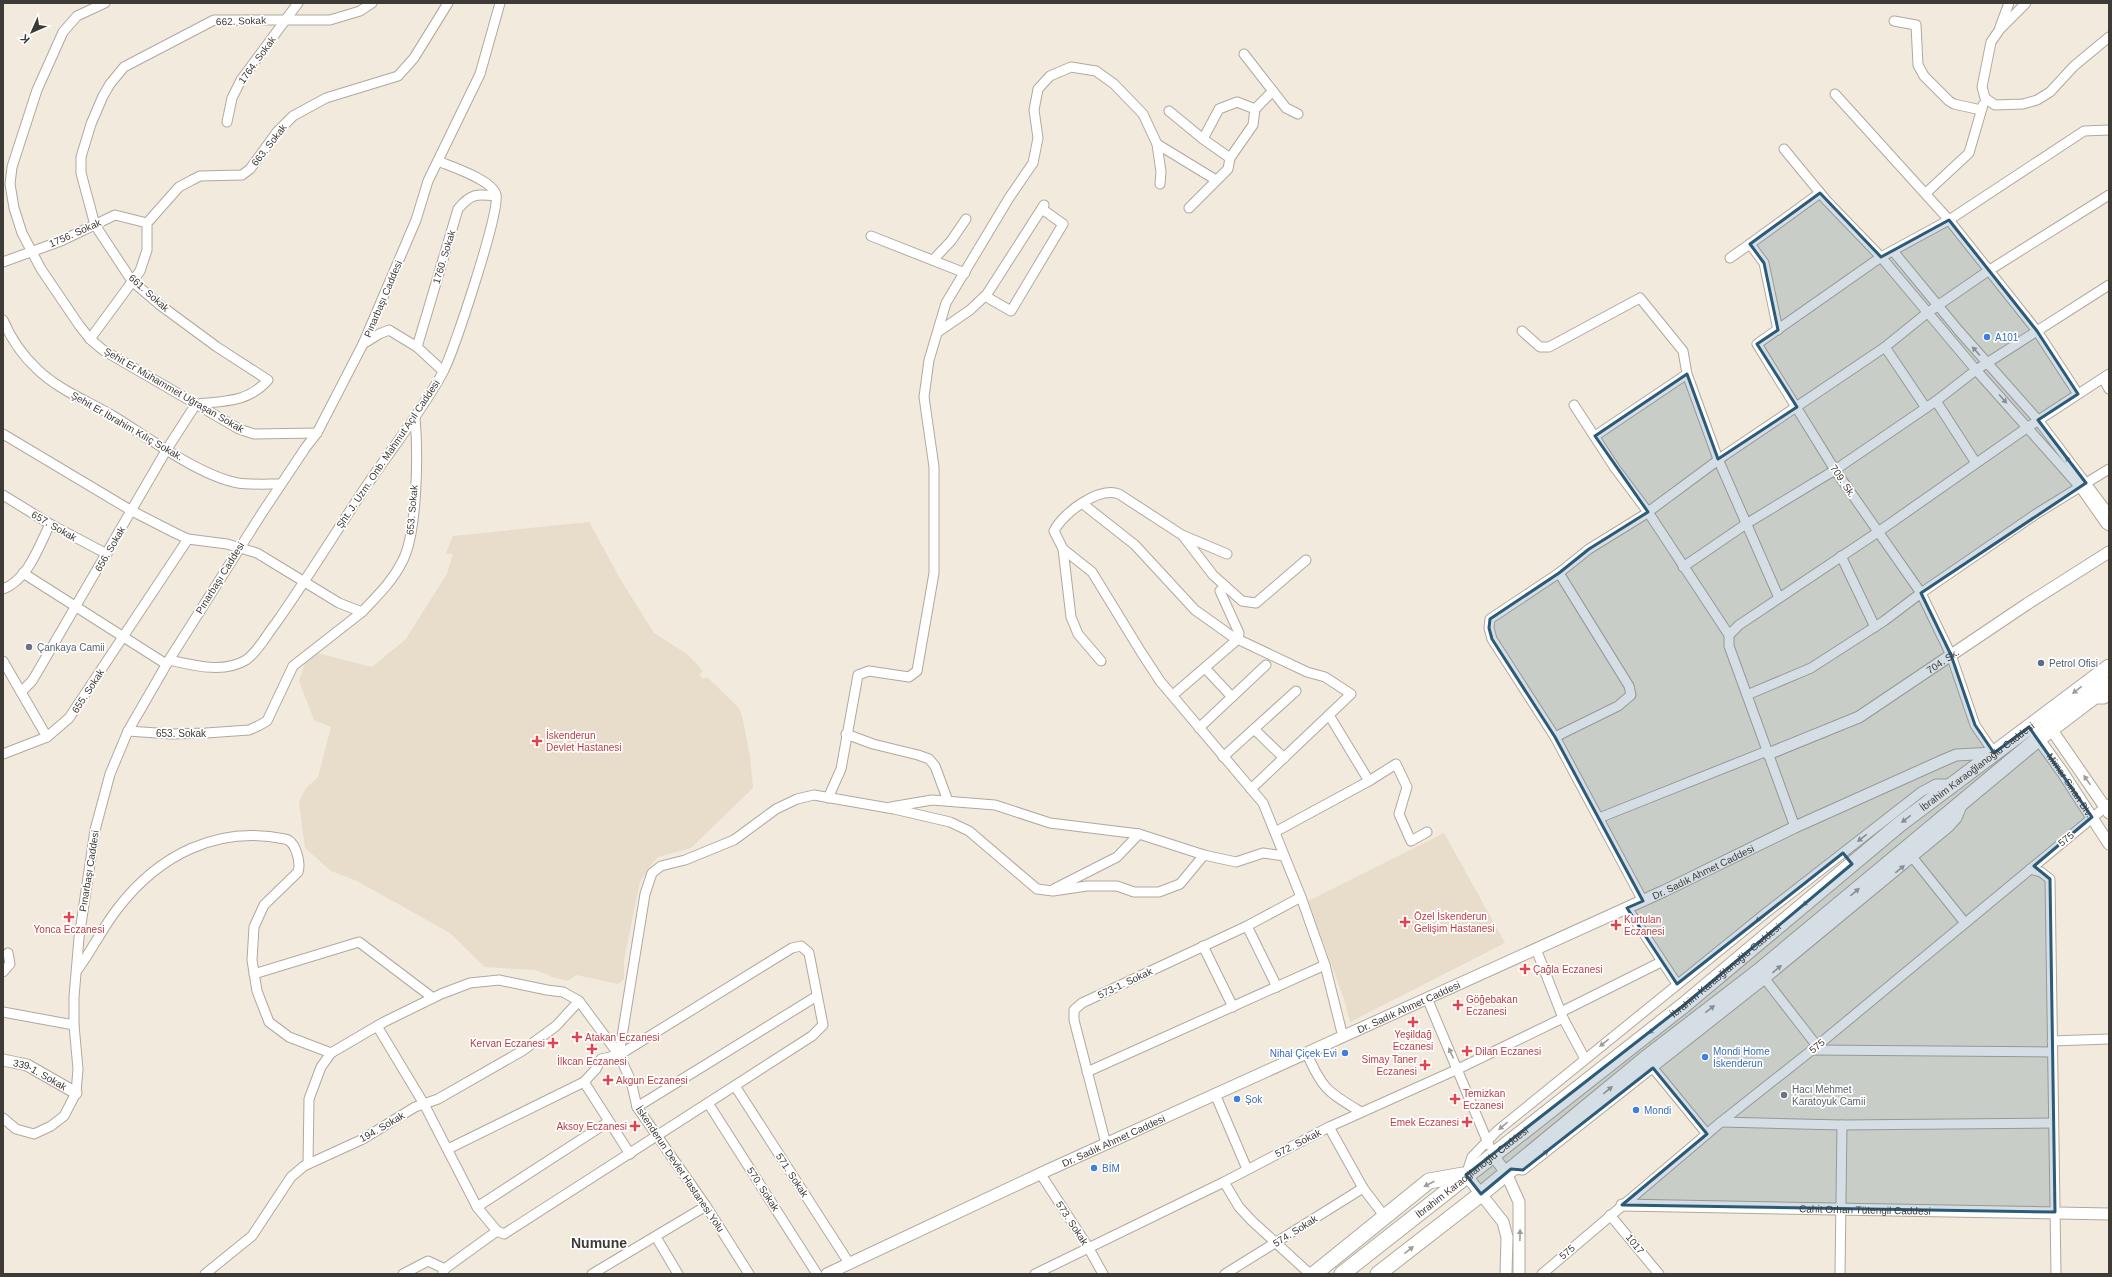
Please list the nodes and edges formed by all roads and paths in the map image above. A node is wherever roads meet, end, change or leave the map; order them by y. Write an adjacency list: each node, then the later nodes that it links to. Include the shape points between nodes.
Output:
1 (106, 3): 41 (street, Şehit Er Muhammet Uğraşan Sokak, via 77,16 62,32 37,90 12,167 10,184 14,208)
2 (298, 3): 8 (street, 1764. Sokak)
3 (372, 3): 8 (street, 662. Sokak, via 360,11 330,20)
4 (448, 3): 37 (street, 663. Sokak, via 414,58 398,76 326,98 293,116 277,132 250,169 242,175 200,176 192,180 179,187)
5 (500, 3): 27 (street, Pınarbaşı Caddesi, via 480,74)
6 (2009, 3): 10 (street)
7 (2026, 3): 10 (street)
8 (287, 20): 13 (street, 662. Sokak, via 214,20); 21 (street, 1764. Sokak, via 241,80 232,98)
9 (1894, 21): 18 (street, via 1916,25 1918,65 1924,76 1954,104)
10 (1998, 32): 16 (street, via 1991,42 1984,72 1982,87)
11 (2109, 37): 16 (street, via 2074,66 2050,92 2037,100 2022,104 1995,105)
12 (1244, 54): 14 (street)
13 (119, 72): 38 (street, 661. Sokak, via 97,110 81,157 81,173)
14 (1273, 91): 17 (street); 20 (street, via 1286,108)
15 (1836, 94): 31 (street)
16 (1985, 98): 18 (street)
17 (1255, 109): 23 (street, via 1237,102 1218,109); 26 (street, via 1253,125)
18 (1981, 110): 31 (street, via 1969,153)
19 (1169, 111): 23 (street)
20 (1298, 114)
21 (228, 122)
22 (2109, 130): 36 (street, 709. Sk., via 2084,130)
23 (1202, 139): 26 (street)
24 (1157, 144): 28 (street); 29 (street, via 1162,172); 48 (street, via 1143,114 1128,96 1096,71 1071,67 1050,76 1038,89 1034,110 1038,138 1033,163 1009,198)
25 (1784, 150): 30 (street)
26 (1230, 158): 28 (street, via 1228,169)
27 (438, 161): 33 (street, via 484,181 494,189); 60 (street, Pınarbaşı Caddesi, via 428,181 416,220)
28 (1216, 180): 34 (street)
29 (1160, 184)
30 (1820, 193): 40 (street); 43 (street)
31 (1926, 193): 36 (street)
32 (2109, 195): 47 (street)
33 (496, 196): 61 (street, 1760. Sokak, via 478,194 466,199 458,209); 65 (street, Şht. J. Uzm. Onb. Mahmut Açıl Caddesi, via 492,219 462,324)
34 (1189, 208)
35 (966, 219): 45 (street, via 951,241)
36 (1949, 220): 42 (street, 709. Sk.); 47 (street)
37 (147, 223): 38 (street, 1756. Sokak, via 115,215); 49 (street, via 147,250 140,271)
38 (95, 225): 41 (street, 1756. Sokak, via 61,241); 49 (street, 661. Sokak)
39 (871, 236): 45 (street)
40 (1750, 244): 44 (street); 55 (street, via 1764,263)
41 (30, 251): 46 (street, 1756. Sokak); 59 (street, Şehit Er Muhammet Uğraşan Sokak)
42 (1893, 251): 43 (street, 709. Sk.); 52 (street)
43 (1881, 257): 53 (street); 55 (street, 709. Sk.)
44 (1730, 258)
45 (932, 260): 48 (street)
46 (3, 262)
47 (1988, 271): 52 (street); 57 (street)
48 (965, 273): 58 (street, via 946,304)
49 (132, 281): 59 (street); 71 (street, 661. Sokak, via 217,347 268,380 258,391 238,400)
50 (2109, 285): 57 (street)
51 (985, 296): 51 (street, via 1043,207 1063,224 1011,311); 58 (street)
52 (1938, 306): 53 (street); 63 (street, one-way to 52)
53 (1927, 313): 62 (street); 64 (street)
54 (3, 320): 81 (street, Şehit Er İbrahim Kılıç Sokak., via 12,340 22,353 62,390)
55 (1778, 330): 73 (street, 709. Sk., via 1757,344)
56 (1522, 331): 66 (street, via 1540,347 1549,347 1640,298 1683,351)
57 (2037, 331): 63 (street); 69 (street)
58 (938, 332): 140 (street, via 929,360 924,397 934,467 934,573 917,671 909,677 869,671 858,675)
59 (90, 339): 71 (street, Şehit Er Muhammet Uğraşan Sokak, via 103,350)
60 (363, 344): 61 (street, via 389,330); 78 (street, Pınarbaşı Caddesi)
61 (417, 347): 65 (street)
62 (1885, 347): 73 (street); 74 (street)
63 (1987, 363): 64 (street); 76 (street)
64 (1976, 370): 70 (street); 77 (street, one-way to 77)
65 (443, 371): 75 (street, Şht. J. Uzm. Onb. Mahmut Açıl Caddesi)
66 (1686, 374): 80 (street); 82 (street)
67 (2106, 376): 68 (street); 69 (street)
68 (2109, 389)
69 (2078, 394): 76 (street)
70 (1936, 402): 74 (street); 83 (street)
71 (196, 404): 78 (street, Şehit Er Muhammet Uğraşan Sokak, via 239,430 254,434); 81 (street, 656. Sokak)
72 (1574, 405): 80 (street)
73 (1796, 407): 82 (street); 85 (street, 709. Sk.)
74 (1926, 408): 85 (street)
75 (415, 417): 109 (street, Şht. J. Uzm. Onb. Mahmut Açıl Caddesi); 115 (street, 653. Sokak, via 417,439 412,533 403,561 392,579)
76 (2038, 420): 77 (street); 87 (street, one-way to 76)
77 (2028, 427): 83 (street); 87 (street)
78 (317, 433): 86 (street, Pınarbaşı Caddesi)
79 (3, 434): 90 (street)
80 (1595, 436): 91 (street)
81 (167, 449): 86 (street, Şehit Er İbrahim Kılıç Sokak., via 202,470 238,483); 90 (street, 656. Sokak)
82 (1718, 459): 91 (street); 94 (street)
83 (1976, 463): 96 (street)
84 (2109, 469): 87 (street)
85 (1835, 470): 94 (street); 96 (street, 709. Sk.)
86 (281, 484): 99 (street, Pınarbaşı Caddesi)
87 (2083, 485): 92 (street); 95 (street); 112 (street)
88 (3, 495): 93 (street, 657. Sokak)
89 (1083, 504): 97 (street, via 1096,495 1111,491); 100 (street, via 1059,521 1054,531); 119 (street, via 1135,545 1195,610)
90 (132, 511): 98 (street); 102 (street, 656. Sokak)
91 (1648, 512): 106 (street); 108 (street, via 1589,549)
92 (2109, 514)
93 (50, 524): 102 (street, 657. Sokak); 107 (street)
94 (1746, 524): 106 (street); 113 (street)
95 (2109, 526)
96 (1878, 532): 104 (street); 112 (street, 709. Sk.)
97 (1182, 535): 103 (street); 110 (street, via 1213,575)
98 (188, 539): 99 (street); 118 (street, 655. Sokak)
99 (240, 546): 109 (street, via 257,553); 123 (street, Pınarbaşı Caddesi)
100 (1063, 549): 122 (street, via 1071,617 1078,634); 129 (street, via 1092,572 1160,681)
101 (2109, 552): 120 (street, 704. Sk.)
102 (107, 554): 114 (street, 656. Sokak)
103 (1227, 554)
104 (1841, 556): 113 (street); 116 (street)
105 (1306, 560): 110 (street, via 1256,603 1242,601)
106 (1683, 568): 117 (street)
107 (23, 573): 111 (street, via 9,587); 114 (street, Şht. J. Uzm. Onb. Mahmut Açıl Caddesi)
108 (1559, 573): 142 (street, via 1490,619 1489,628 1492,639); 142 (street, via 1629,686 1632,695 1618,706)
109 (304, 582): 115 (street, via 339,603); 123 (street, Şht. J. Uzm. Onb. Mahmut Açıl Caddesi, via 257,649 246,660 226,666 202,667)
110 (1225, 586): 119 (street, via 1220,591 1239,633)
111 (3, 589)
112 (1921, 593): 116 (street); 120 (street, 709. Sk.)
113 (1779, 598): 117 (street)
114 (76, 606): 118 (street, Şht. J. Uzm. Onb. Mahmut Açıl Caddesi); 128 (street, 656. Sokak, via 32,681)
115 (362, 612): 138 (street, 653. Sokak, via 293,666 266,721 249,730 171,734)
116 (1875, 627): 130 (street, via 1811,668)
117 (1728, 635): 130 (street, via 1729,646)
118 (124, 636): 123 (street, Şht. J. Uzm. Onb. Mahmut Açıl Caddesi); 141 (street, 655. Sokak, via 69,718)
119 (1238, 639): 125 (street); 134 (street, via 1307,672 1325,677 1351,694)
120 (1951, 655): 143 (street, 704. Sk., via 1859,717); 145 (street, 709. Sk., via 1976,725)
121 (3, 661): 128 (street)
122 (1101, 661)
123 (168, 662): 138 (street, Pınarbaşı Caddesi)
124 (1266, 665): 132 (street)
125 (1205, 668): 129 (street); 132 (street)
126 (2107, 672): 133 (highway, İbrahim Karaoğlanoğlu Caddesi); 135 (highway, İbrahim Karaoğlanoğlu Caddesi, one-way to 135)
127 (1296, 691): 137 (street)
128 (21, 692): 141 (street)
129 (1173, 695): 136 (street)
130 (1747, 695): 143 (street)
131 (2109, 696): 133 (street, via 2104,699)
132 (1232, 697): 136 (street)
133 (2090, 699): 135 (highway, İbrahim Karaoğlanoğlu Caddesi)
134 (1329, 715): 147 (street); 148 (street)
135 (2047, 723): 139 (highway, İbrahim Karaoğlanoğlu Caddesi); 155 (street, one-way to 135)
136 (1199, 728): 146 (street)
137 (1254, 729): 146 (street); 147 (street)
138 (128, 731): 178 (street, Pınarbaşı Caddesi, via 110,774 96,830 79,938)
139 (2034, 733): 145 (highway, İbrahim Karaoğlanoğlu Caddesi); 153 (highway, İbrahim Karaoğlanoğlu Caddesi); 157 (street, Mimar Sinan Blv., via 2064,773)
140 (846, 734): 151 (street, via 841,769); 152 (street, via 929,759 935,766)
141 (47, 736): 144 (street, 655. Sokak)
142 (1555, 736): 156 (street)
143 (1767, 753): 156 (street); 158 (street)
144 (3, 754)
145 (1994, 754): 149 (highway, İbrahim Karaoğlanoğlu Caddesi); 158 (street, Dr. Sadık Ahmet Caddesi, via 1956,755)
146 (1223, 757): 150 (street)
147 (1284, 758): 150 (street)
148 (1369, 781): 159 (street); 160 (street, via 1396,764 1407,787 1399,814 1411,841)
149 (1953, 784): 182 (street, one-way to 182, via 1936,784 1921,792); 223 (highway, İbrahim Karaoğlanoğlu Caddesi, one-way to 223, via 1900,824 1628,1050)
150 (1251, 789): 159 (street, via 1263,803)
151 (828, 798): 154 (street); 200 (street, via 814,795 798,799 776,809 734,840 685,860 661,866 652,873 645,894)
152 (948, 802): 154 (street, via 932,800); 161 (street, via 995,805 1050,823)
153 (1963, 802): 165 (street, via 1949,827); 228 (highway, İbrahim Karaoğlanoğlu Caddesi, one-way to 153, via 1645,1059 1758,972)
154 (885, 807): 167 (street, via 950,822 969,831 1037,889)
155 (2108, 808): 157 (street, 575)
156 (1599, 818): 169 (street)
157 (2092, 818): 162 (street, Mimar Sinan Blv.); 166 (street, 575)
158 (1795, 827): 169 (street, Dr. Sadık Ahmet Caddesi)
159 (1275, 832): 164 (street)
160 (1427, 832)
161 (1139, 834): 163 (street); 167 (street, via 1117,857)
162 (2109, 844)
163 (1204, 855): 164 (street, via 1236,862 1263,853); 167 (street, via 1180,884 1159,892 1134,892 1117,886 1087,886)
164 (1284, 856): 168 (street)
165 (1913, 858): 171 (street); 181 (street, one-way to 165)
166 (2030, 869): 171 (street, 575); 195 (street, via 2041,872 2050,879)
167 (1050, 891)
168 (1301, 897): 172 (street, 573-1. Sokak); 177 (street)
169 (1643, 900): 170 (street, Dr. Sadık Ahmet Caddesi)
170 (1627, 908): 174 (street, Dr. Sadık Ahmet Caddesi); 176 (street)
171 (1965, 923): 196 (street, 575)
172 (1247, 926): 173 (street, 573-1. Sokak); 183 (street)
173 (1204, 946): 188 (street); 205 (street, 573-1. Sokak, via 1082,1003 1074,1010 1074,1020)
174 (1536, 949): 186 (street, Dr. Sadık Ahmet Caddesi); 190 (street)
175 (8, 953): 179 (street, via 10,964)
176 (1661, 962): 182 (street); 190 (street, 572. Sokak)
177 (1326, 965): 183 (street); 193 (street)
178 (78, 969): 180 (street, via 117,909 155,870 175,856 201,844 232,835 265,835 292,843 300,866 298,872 264,905 254,926); 191 (street, Pınarbaşı Caddesi)
179 (3, 972)
180 (254, 974): 185 (street, via 359,942); 198 (street, via 257,991 269,1022 289,1036)
181 (1765, 979): 196 (street); 203 (street)
182 (1678, 984): 201 (street, one-way to 201)
183 (1277, 987): 188 (street)
184 (817, 996): 200 (street, via 809,953 801,946 792,948); 207 (street, via 823,1025 812,1036); 212 (street)
185 (433, 998): 187 (street, via 470,983 499,980 563,992); 192 (street)
186 (1427, 998): 193 (street, Dr. Sadık Ahmet Caddesi); 204 (street, one-way to 186)
187 (579, 1001): 200 (street, İskenderun Devlet Hastanesi Yolu); 211 (street, 194. Sokak, via 556,1026 522,1051 438,1099)
188 (1232, 1007): 205 (street)
189 (3, 1012): 191 (street)
190 (1562, 1015): 201 (street); 204 (street, 572. Sokak)
191 (74, 1025): 208 (street, Pınarbaşı Caddesi, via 78,1069)
192 (377, 1026): 198 (street); 211 (street)
193 (1343, 1037): 199 (street, Dr. Sadık Ahmet Caddesi)
194 (2109, 1039): 195 (street)
195 (2052, 1042): 197 (street)
196 (1814, 1048): 197 (street); 216 (street, 575)
197 (2052, 1052): 217 (street)
198 (331, 1053): 226 (street, via 321,1067 309,1099)
199 (1307, 1054): 209 (street, Dr. Sadık Ahmet Caddesi); 213 (street, via 1326,1090)
200 (619, 1055): 206 (street, via 601,1059); 212 (street, İskenderun Devlet Hastanesi Yolu, via 631,1081)
201 (1585, 1058): 223 (street, one-way to 223)
202 (3, 1060): 208 (street, 339-1. Sokak, via 27,1065)
203 (1653, 1068): 220 (street); 228 (street, one-way to 203, via 1523,1170)
204 (1458, 1069): 213 (street, 572. Sokak); 223 (street)
205 (1087, 1072): 222 (street, 573-1. Sokak)
206 (584, 1082): 215 (street); 224 (street)
207 (735, 1086): 210 (street); 246 (street, 571. Sokak)
208 (76, 1093): 214 (street, Pınarbaşı Caddesi, via 64,1116 34,1134 16,1129)
209 (1215, 1094): 222 (street, Dr. Sadık Ahmet Caddesi); 227 (street)
210 (708, 1103): 221 (street); 253 (street, 570. Sokak)
211 (424, 1104): 224 (street); 226 (street, 194. Sokak, via 363,1139)
212 (637, 1107): 221 (street, İskenderun Devlet Hastanesi Yolu)
213 (1361, 1112): 219 (street, 572. Sokak)
214 (3, 1118)
215 (608, 1122): 225 (street); 236 (street)
216 (1721, 1122): 218 (street); 220 (street, 575)
217 (2052, 1123): 218 (street); 238 (street)
218 (1842, 1125): 237 (street)
219 (1329, 1127): 227 (street, 572. Sokak); 232 (street)
220 (1707, 1134): 234 (street, 575)
221 (657, 1138): 225 (street); 235 (street, İskenderun Devlet Hastanesi Yolu)
222 (1106, 1144): 229 (street, Dr. Sadık Ahmet Caddesi)
223 (1490, 1147): 228 (street); 230 (highway, İbrahim Karaoğlanoğlu Caddesi)
224 (448, 1149): 236 (street)
225 (630, 1154): 242 (street, via 504,1234)
226 (308, 1164): 248 (street, 194. Sokak, via 291,1177 252,1236)
227 (1246, 1169): 231 (street, 572. Sokak)
228 (1508, 1171): 233 (highway, İbrahim Karaoğlanoğlu Caddesi); 263 (street, one-way to 228, via 1520,1206)
229 (1040, 1173): 245 (street, 573. Sokak); 246 (street, Dr. Sadık Ahmet Caddesi)
230 (1466, 1175): 233 (street); 241 (highway, one-way to 241, via 1429,1182); 260 (highway, İbrahim Karaoğlanoğlu Caddesi)
231 (1224, 1182): 244 (street, via 1239,1207); 245 (street, 572. Sokak)
232 (1363, 1188): 241 (street); 244 (street, 574. Sokak)
233 (1481, 1194): 261 (highway, İbrahim Karaoğlanoğlu Caddesi, one-way to 233); 262 (street, via 1506,1228)
234 (1622, 1205): 237 (street, Cahit Orhan Tütengil Caddesi); 240 (street, 575)
235 (706, 1206): 243 (street); 252 (street, İskenderun Devlet Hastanesi Yolu)
236 (477, 1207): 242 (street)
237 (1842, 1210): 238 (street, Cahit Orhan Tütengil Caddesi); 266 (street)
238 (2056, 1212): 239 (street, Cahit Orhan Tütengil Caddesi); 267 (street)
239 (2109, 1214)
240 (1610, 1215): 264 (street, 575); 265 (street, 1017)
241 (1385, 1217): 259 (highway)
242 (497, 1231): 247 (street)
243 (656, 1237): 250 (street); 251 (street)
244 (1277, 1243): 257 (street, 574. Sokak); 258 (street)
245 (1088, 1247): 255 (street, 572. Sokak); 256 (street, 573. Sokak)
246 (850, 1263): 254 (street, Dr. Sadık Ahmet Caddesi)
247 (444, 1271): 249 (street, via 428,1261)
248 (205, 1274)
249 (403, 1274)
250 (592, 1274)
251 (678, 1274)
252 (749, 1274)
253 (817, 1274)
254 (827, 1274)
255 (1035, 1274)
256 (1103, 1274)
257 (1225, 1274)
258 (1310, 1274)
259 (1314, 1274)
260 (1342, 1274)
261 (1378, 1274)
262 (1506, 1274)
263 (1520, 1274)
264 (1542, 1274)
265 (1659, 1274)
266 (1840, 1274)
267 (2056, 1274)

